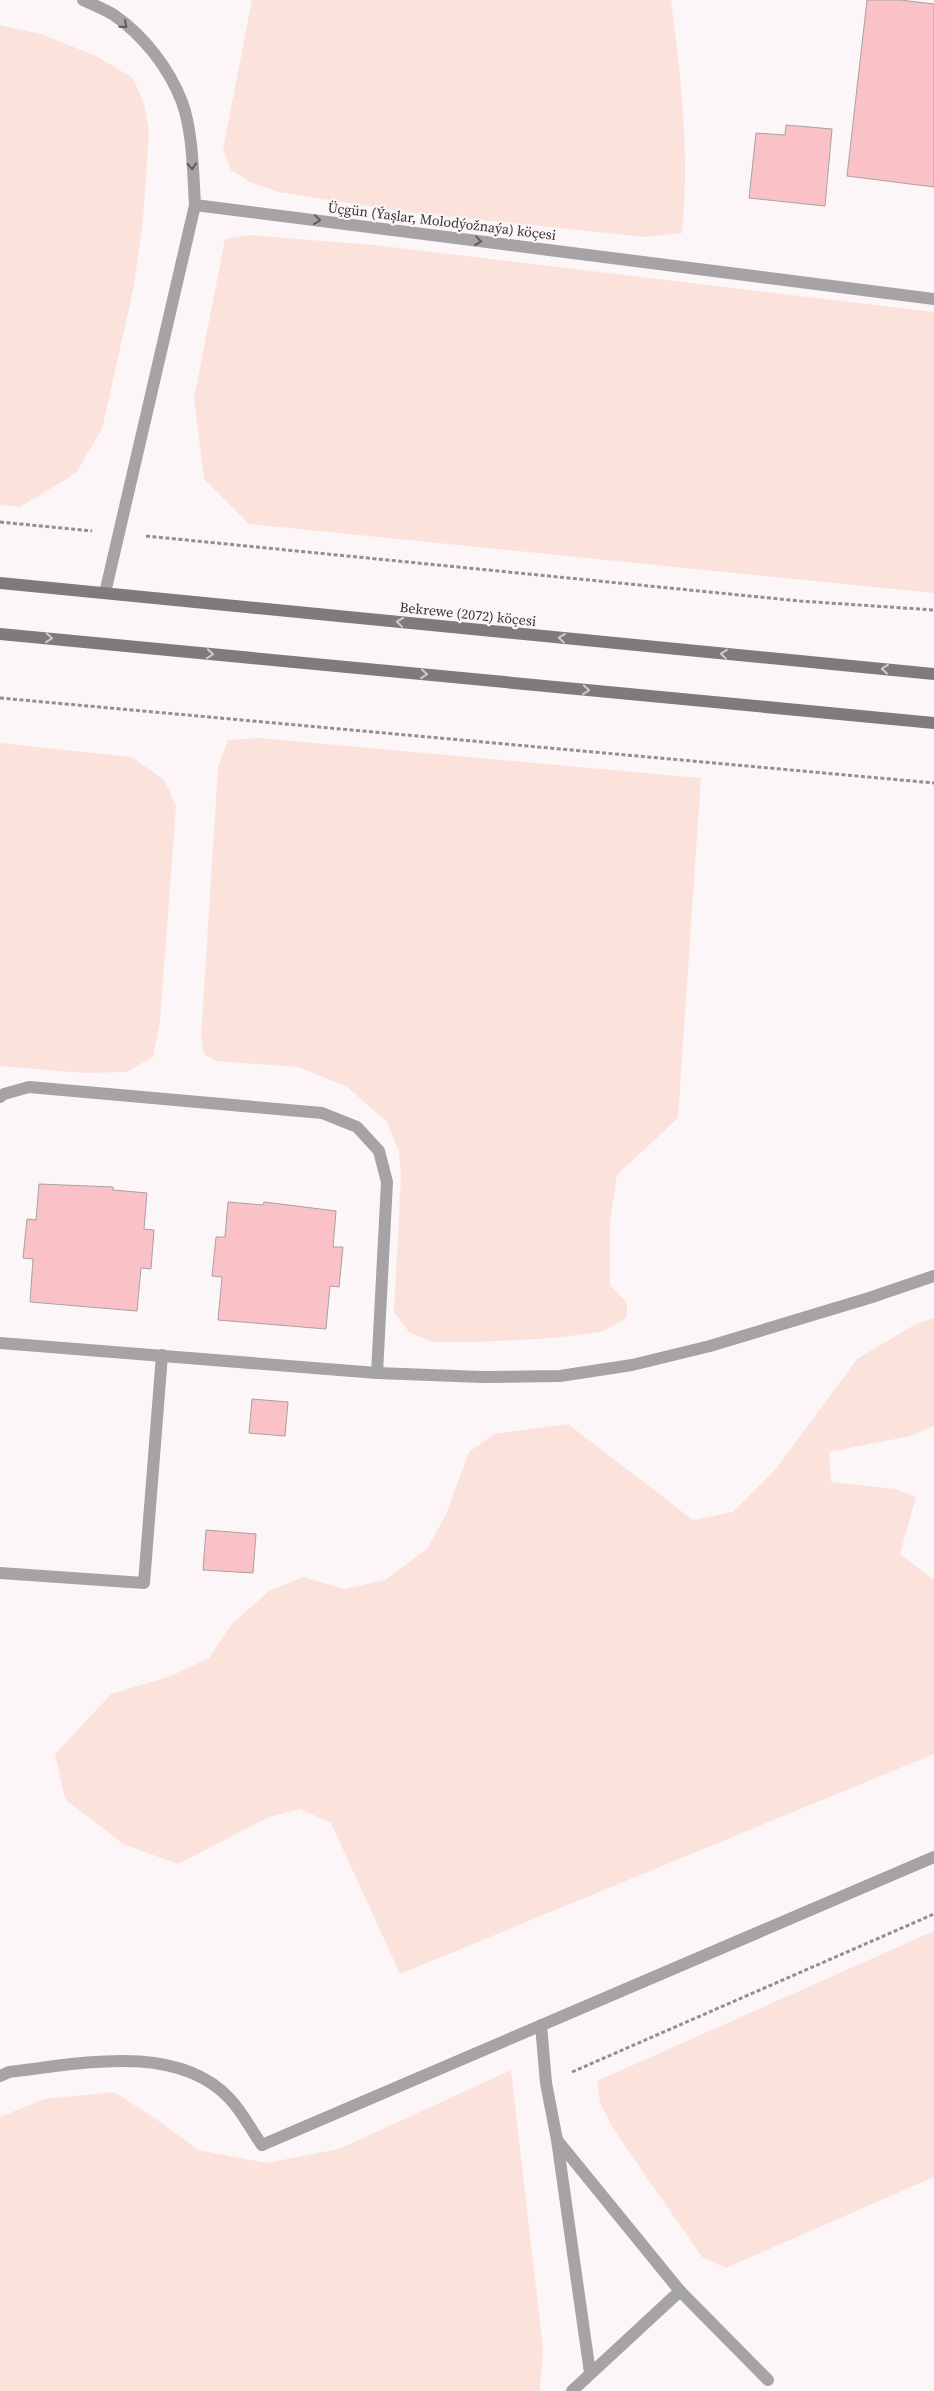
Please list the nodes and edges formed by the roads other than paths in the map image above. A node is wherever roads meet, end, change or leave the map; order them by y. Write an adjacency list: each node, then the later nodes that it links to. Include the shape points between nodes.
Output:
1 (83, 0): 2 (street, one-way to 2, via 113,15 165,66 182,103 192,151)
2 (195, 205): 3 (street, Üçgün (Ýaşlar, Molodýožnaýa) köçesi, one-way to 3); 5 (street)
3 (934, 299)
4 (0, 583): 5 (main road, Bekrewe (2072) köçesi)
5 (105, 593): 7 (main road, Bekrewe (2072) köçesi, one-way to 5)
6 (0, 634): 8 (main road, one-way to 8)
7 (934, 674)
8 (934, 723)
9 (0, 1097): 13 (street, via 29,1087 322,1113 357,1127 379,1151 387,1182)
10 (934, 1276): 13 (street, via 710,1346 632,1365 560,1376)
11 (0, 1343): 12 (street)
12 (162, 1356): 13 (street); 14 (street, via 144,1583)
13 (377, 1373)
14 (0, 1573)
15 (934, 1857): 16 (street)
16 (541, 2025): 17 (street, via 262,2145 229,2098 193,2071 156,2063 98,2061 9,2072); 18 (street, via 546,2083)
17 (0, 2076)
18 (557, 2140): 19 (street); 20 (street)
19 (680, 2291): 20 (street); 21 (street)
20 (590, 2373): 22 (street)
21 (768, 2380)
22 (572, 2391)

